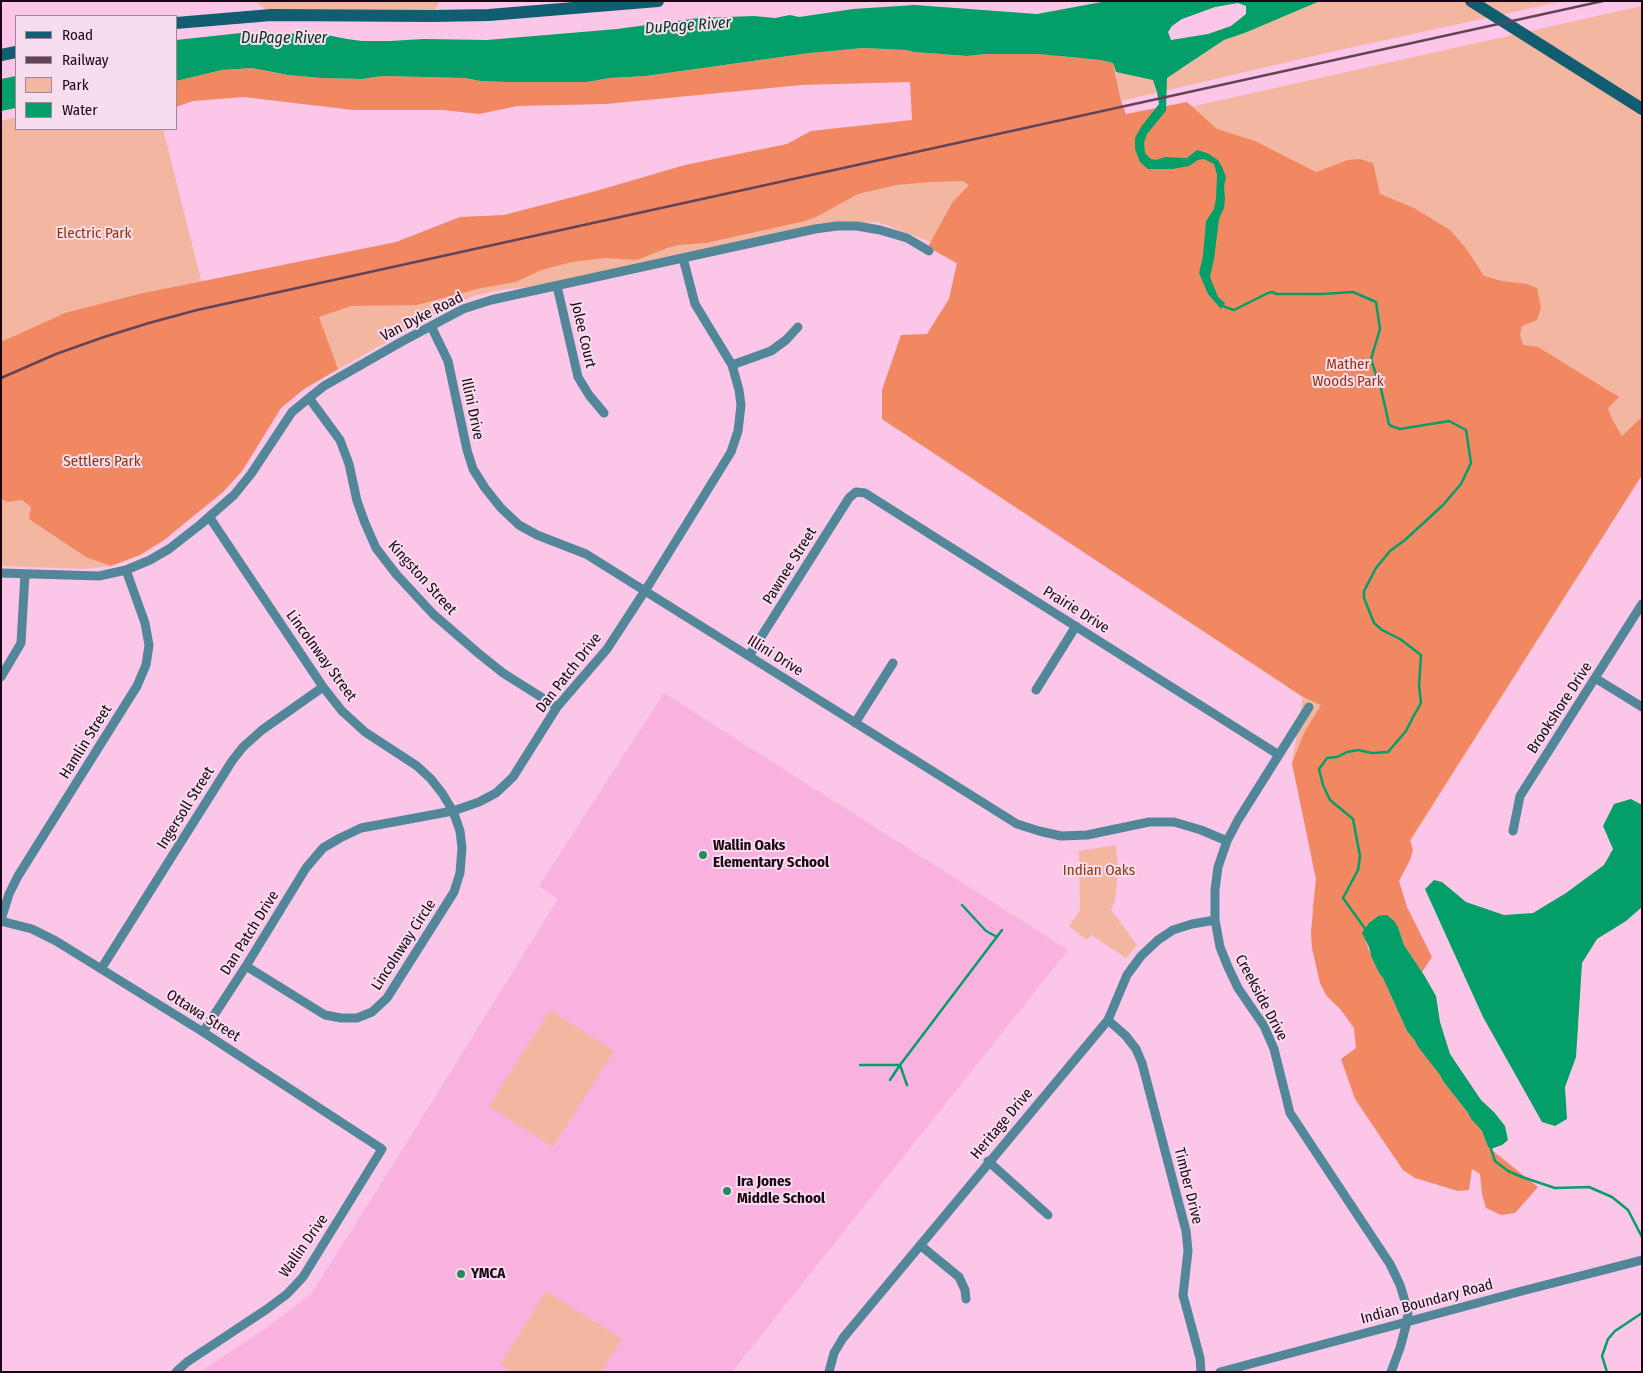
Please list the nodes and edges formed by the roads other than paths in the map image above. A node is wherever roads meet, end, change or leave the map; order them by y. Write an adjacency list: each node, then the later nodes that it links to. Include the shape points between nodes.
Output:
1 (658, 1): 3 (street, via 489,14 271,16)
2 (1473, 3): 6 (street)
3 (178, 23)
4 (15, 52): 5 (street)
5 (1, 55)
6 (1642, 109)
7 (929, 251): 8 (street, Van Dyke Road, via 907,238 880,230 838,226)
8 (683, 258): 9 (street, Van Dyke Road); 12 (street, Dan Patch Drive, via 695,304)
9 (557, 286): 10 (street, Van Dyke Road, via 491,300 463,309); 14 (street, Jolee Court, via 578,377)
10 (431, 326): 13 (street, Van Dyke Road, via 324,386); 20 (street, Illini Drive, via 448,361 466,450 473,469 501,508 537,535 586,554)
11 (798, 327): 12 (street, via 771,351)
12 (732, 365): 20 (street, Dan Patch Drive, via 742,405 731,452)
13 (309, 398): 16 (street, Van Dyke Road, via 292,412 251,474); 29 (street, Kingston Street, via 340,440 365,523 376,548 396,574 478,653)
14 (604, 413)
15 (856, 492): 22 (street, Prairie Drive, via 865,492); 23 (street, Pawnee Street, via 849,498)
16 (210, 518): 17 (street, Van Dyke Road, via 150,560); 27 (street, Lincolnway Street)
17 (126, 570): 19 (street, Van Dyke Road, via 98,576); 38 (street, Hamlin Street, via 145,623 146,665 137,686 18,876)
18 (1, 573): 19 (street, Van Dyke Road)
19 (25, 574): 25 (street, via 21,643)
20 (645, 591): 23 (street, Illini Drive); 29 (street, Dan Patch Drive, via 607,649)
21 (1642, 604): 26 (street, Brookshore Drive)
22 (1076, 626): 28 (street); 33 (street, Prairie Drive)
23 (749, 656): 32 (street, Illini Drive)
24 (893, 663): 32 (street)
25 (1, 677)
26 (1595, 678): 31 (street); 35 (street, Brookshore Drive, via 1520,796)
27 (323, 687): 34 (street, Lincolnway Street, via 364,732 430,779); 40 (street, Ingersoll Street, via 243,747)
28 (1036, 690)
29 (557, 707): 34 (street, Dan Patch Drive, via 513,777 496,793)
30 (1308, 707): 33 (street, Creekside Drive)
31 (1642, 707)
32 (855, 723): 36 (street, Illini Drive, via 998,813 1039,832 1061,836 1149,822 1174,822)
33 (1279, 755): 36 (street, Creekside Drive)
34 (453, 811): 39 (street, Dan Patch Drive, via 361,828 323,848 306,868); 39 (street, Lincolnway Circle, via 462,848 454,892 388,998 372,1012 357,1018 326,1016)
35 (1513, 831)
36 (1227, 841): 37 (street, Creekside Drive, via 1214,890)
37 (1215, 920): 41 (street, Heritage Drive, via 1173,930 1158,940 1127,975); 49 (street, Creekside Drive, via 1228,967 1264,1026 1274,1050 1290,1113 1390,1264 1406,1302)
38 (1, 921): 40 (street, Ottawa Street, via 56,941)
39 (246, 966): 42 (street, Dan Patch Drive)
40 (101, 968): 42 (street, Ottawa Street)
41 (1108, 1020): 44 (street, Heritage Drive); 52 (street, Timber Drive, via 1136,1049 1144,1072 1186,1231 1188,1251 1184,1295)
42 (203, 1032): 43 (street, Ottawa Street)
43 (382, 1149): 50 (street, Wallin Drive, via 296,1286)
44 (988, 1161): 45 (street); 46 (street, Heritage Drive)
45 (1048, 1214)
46 (920, 1245): 48 (street, via 959,1277); 51 (street, Heritage Drive, via 843,1338)
47 (1642, 1260): 49 (street, Indian Boundary Road)
48 (966, 1299)
49 (1407, 1322): 53 (street, Indian Boundary Road); 54 (street)
50 (176, 1372)
51 (828, 1372)
52 (1201, 1372)
53 (1220, 1372)
54 (1391, 1372)

